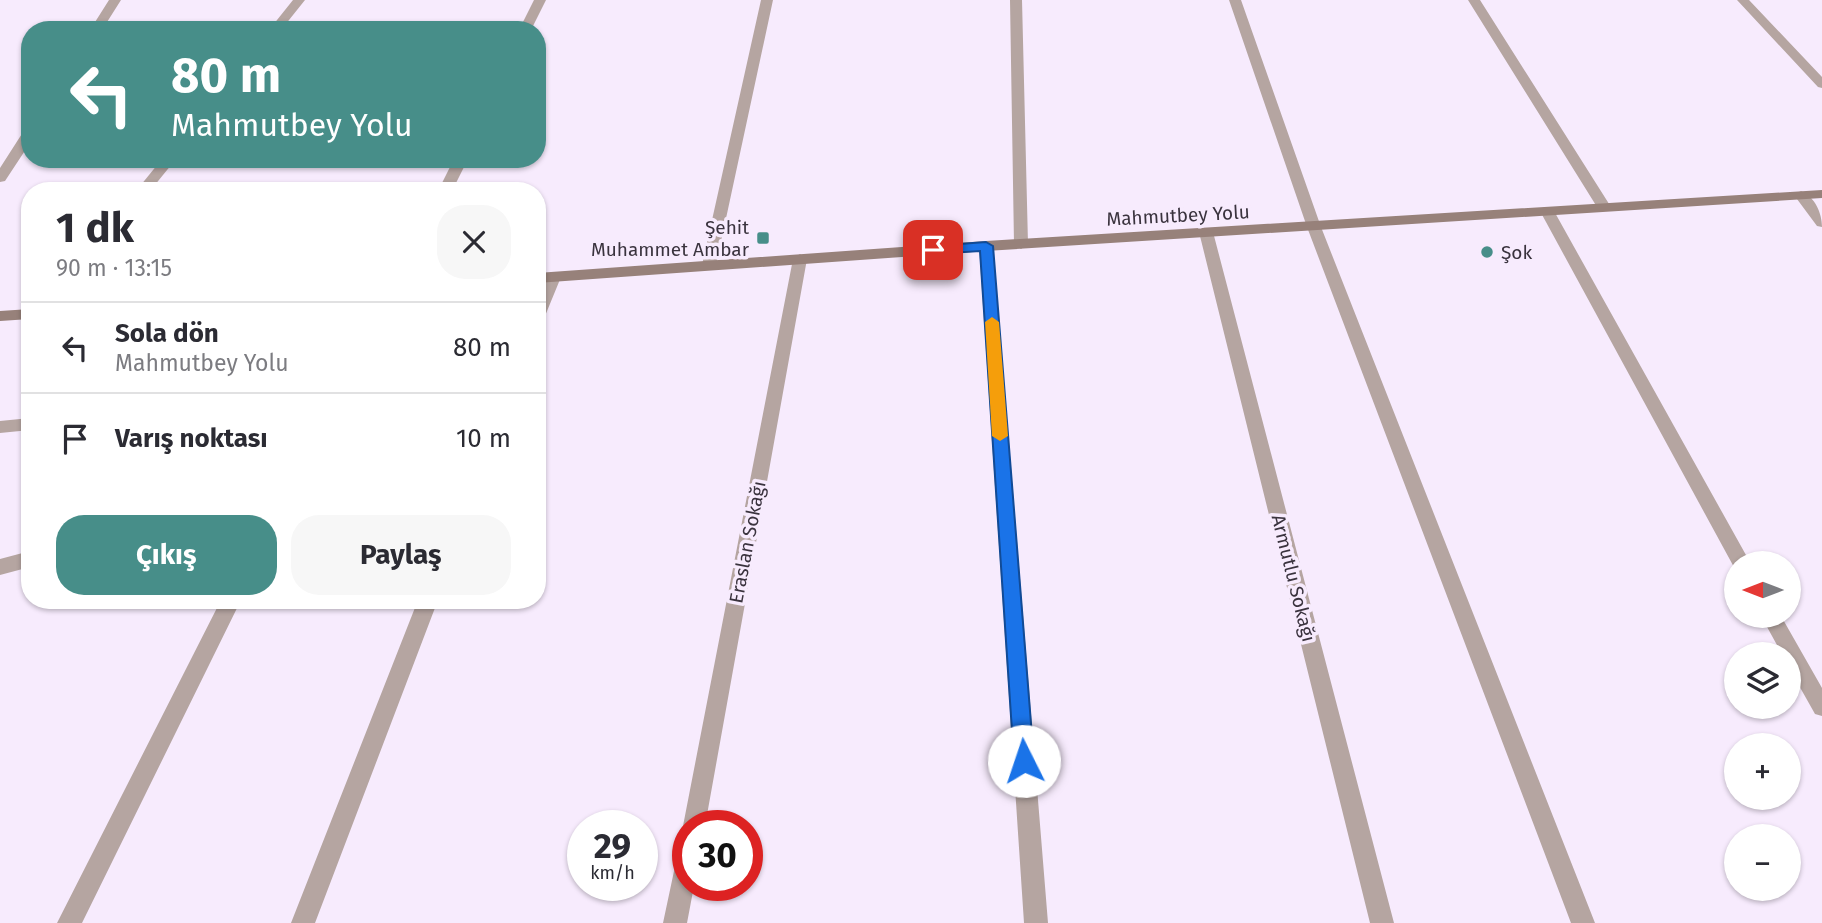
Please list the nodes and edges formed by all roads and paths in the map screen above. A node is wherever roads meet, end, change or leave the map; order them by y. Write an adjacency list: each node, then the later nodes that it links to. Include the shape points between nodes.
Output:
1 (115, 0): 9 (street)
2 (299, 0): 10 (street)
3 (540, 0): 11 (street)
4 (767, 0): 27 (street)
5 (1016, 0): 24 (street)
6 (1235, 0): 22 (street)
7 (1474, 0): 19 (street)
8 (1743, 0): 12 (street)
9 (102, 21)
10 (282, 21)
11 (530, 21)
12 (1822, 84)
13 (21, 146): 15 (street)
14 (162, 168): 16 (street)
15 (0, 178)
16 (150, 182)
17 (1822, 194): 18 (main road, Mahmutbey Yolu)
18 (1801, 195): 19 (main road, Mahmutbey Yolu); 21 (street)
19 (1604, 207): 20 (main road, Mahmutbey Yolu)
20 (1547, 211): 22 (main road, Mahmutbey Yolu); 33 (street)
21 (1822, 223)
22 (1314, 227): 23 (main road, Mahmutbey Yolu); 47 (street)
23 (1206, 232): 24 (main road, Mahmutbey Yolu); 46 (street, Armutlu Sokağı)
24 (1021, 244): 25 (main road, Mahmutbey Yolu)
25 (986, 246): 26 (main road, Mahmutbey Yolu); 45 (street)
26 (800, 259): 27 (main road, Mahmutbey Yolu); 40 (street, Eraslan Sokağı)
27 (709, 265): 28 (main road, Mahmutbey Yolu)
28 (546, 277)
29 (21, 315): 30 (main road)
30 (0, 316)
31 (21, 425): 32 (street)
32 (0, 427)
33 (1735, 551)
34 (21, 561): 35 (street)
35 (0, 567)
36 (227, 609): 42 (street)
37 (425, 609): 43 (street)
38 (1778, 628): 39 (street)
39 (1822, 707)
40 (697, 810)
41 (680, 901): 44 (street)
42 (69, 923)
43 (303, 923)
44 (676, 923)
45 (1036, 923)
46 (1382, 923)
47 (1583, 923)

